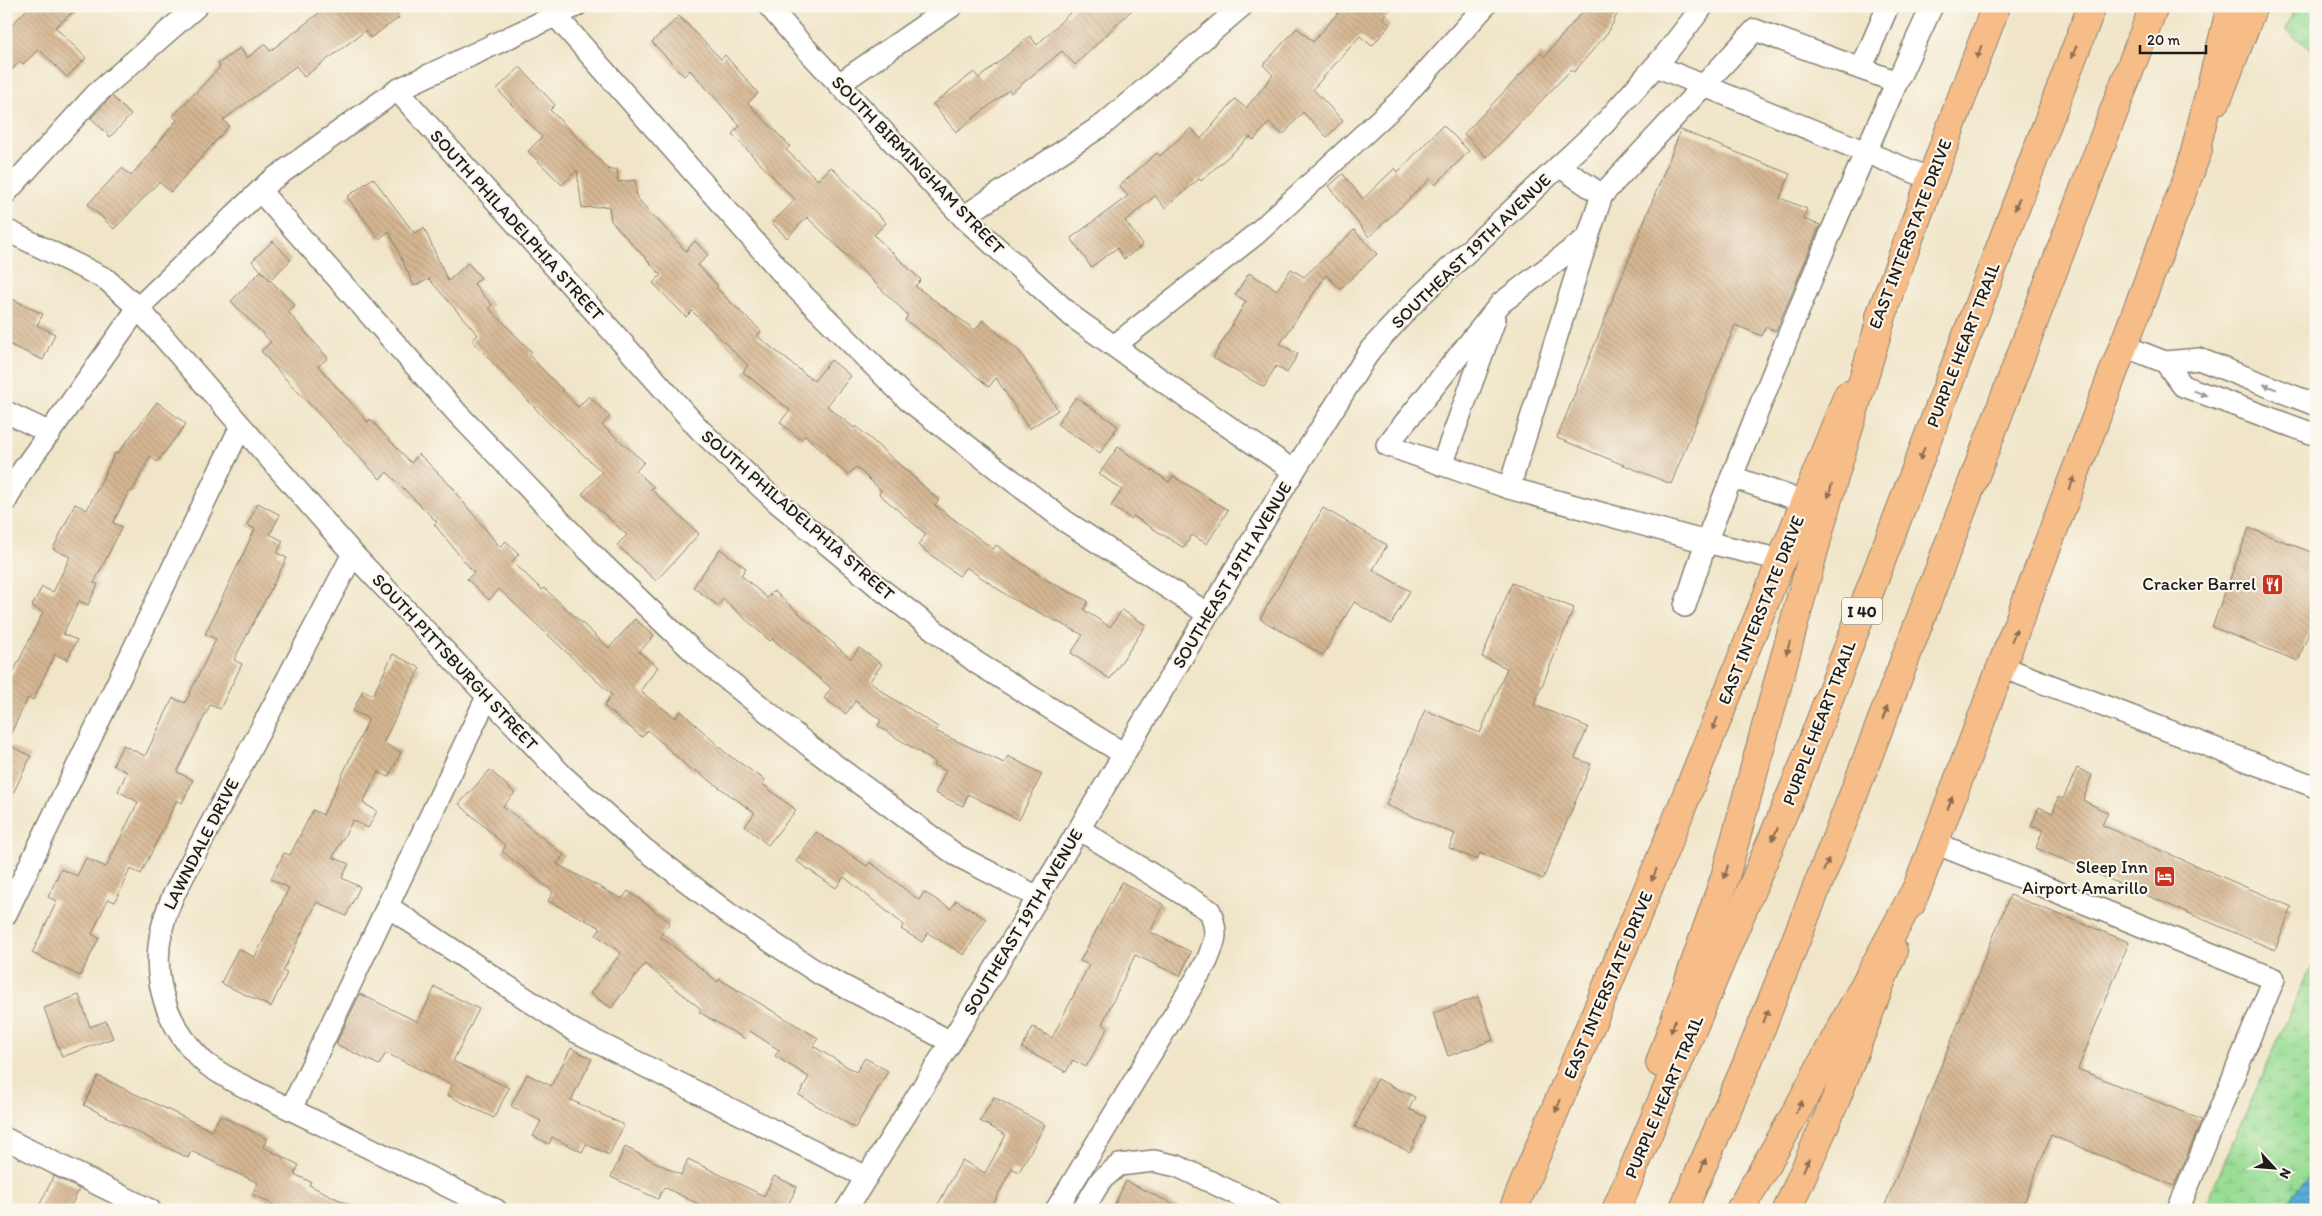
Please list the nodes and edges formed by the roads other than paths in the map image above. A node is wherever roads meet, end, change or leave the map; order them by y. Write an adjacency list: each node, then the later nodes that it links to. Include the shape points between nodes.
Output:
1 (197, 6): 27 (street, via 95,96)
2 (576, 6): 15 (street)
3 (770, 6): 19 (street, SOUTH BIRMINGHAM STREET)
4 (952, 6): 19 (street)
5 (1242, 6): 29 (street, via 1104,124)
6 (1485, 6): 35 (street, via 1403,98 1264,227)
7 (1703, 6): 16 (street, SOUTHEAST 19TH AVENUE)
8 (1888, 6): 17 (street)
9 (1932, 6): 18 (street)
10 (1996, 6): 25 (main road, EAST INTERSTATE DRIVE, one-way to 25)
11 (2092, 6): 76 (main road, PURPLE HEART TRAIL / I 40, one-way to 76, via 1802,769)
12 (2154, 6): 77 (main road, one-way to 12, via 1748,1062 1848,810)
13 (2231, 6): 24 (main road)
14 (2254, 6): 24 (main road)
15 (556, 16): 21 (street); 53 (street, via 790,282 908,400 1065,521)
16 (1656, 66): 20 (street); 23 (street, SOUTHEAST 19TH AVENUE, via 1604,124)
17 (1862, 67): 18 (street); 20 (street, via 1756,30)
18 (1898, 82): 22 (street)
19 (839, 84): 29 (street, SOUTH BIRMINGHAM STREET)
20 (1703, 85): 22 (street); 28 (street)
21 (396, 90): 26 (street); 56 (street, SOUTH PHILADELPHIA STREET, via 700,430 778,503 977,664)
22 (1865, 152): 25 (street); 45 (street)
23 (1559, 166): 28 (street); 44 (street, SOUTHEAST 19TH AVENUE, via 1420,296 1371,349)
24 (2190, 172): 36 (main road)
25 (1932, 179): 32 (main road, EAST INTERSTATE DRIVE)
26 (260, 191): 34 (street); 61 (street, via 457,412 588,550 696,654 812,748 956,855)
27 (6, 193)
28 (1602, 195): 31 (street)
29 (964, 217): 35 (street, SOUTH BIRMINGHAM STREET, via 1073,316)
30 (6, 230): 34 (street, SOUTH PITTSBURGH STREET, via 106,279)
31 (1588, 237): 33 (street); 46 (street)
32 (1889, 293): 48 (main road, EAST INTERSTATE DRIVE); 75 (main road, one-way to 75, via 1832,484 1725,876 1660,1061)
33 (1501, 303): 43 (street); 43 (street, via 1387,445)
34 (138, 308): 40 (street, SOUTH PITTSBURGH STREET); 41 (street)
35 (1114, 346): 44 (street, SOUTH BIRMINGHAM STREET)
36 (2124, 346): 37 (street); 54 (main road, one-way to 36)
37 (2164, 362): 38 (street, one-way to 37, via 2199,359); 42 (street, one-way to 42, via 2183,386)
38 (2316, 404)
39 (6, 412): 41 (street)
40 (242, 426): 50 (street, SOUTH PITTSBURGH STREET); 63 (street)
41 (50, 433): 47 (street, via 20,474)
42 (2316, 435)
43 (1442, 464): 46 (street)
44 (1294, 471): 53 (street, SOUTHEAST 19TH AVENUE)
45 (1732, 477): 48 (street); 49 (street)
46 (1509, 488): 49 (street)
47 (6, 501)
48 (1805, 502): 51 (main road, EAST INTERSTATE DRIVE)
49 (1706, 542): 51 (street); 52 (street)
50 (353, 554): 55 (street, SOUTH PITTSBURGH STREET); 65 (street, LAWNDALE DRIVE, via 173,896 165,913 158,945 158,978 167,1010 183,1039 206,1063 233,1081)
51 (1781, 560): 74 (main road, EAST INTERSTATE DRIVE, one-way to 74, via 1668,843)
52 (1685, 606)
53 (1208, 614): 56 (street, SOUTHEAST 19TH AVENUE)
54 (2002, 667): 57 (street); 59 (main road, one-way to 54)
55 (486, 697): 62 (street); 64 (street, SOUTH PITTSBURGH STREET, via 562,775 643,848 729,914 820,974)
56 (1124, 754): 58 (street, SOUTHEAST 19TH AVENUE)
57 (2316, 787)
58 (1079, 829): 61 (street, SOUTHEAST 19TH AVENUE); 71 (street, via 1210,911 1217,929 1207,961)
59 (1935, 843): 60 (main road); 80 (street, via 2274,979)
60 (1920, 882): 78 (main road, one-way to 60); 79 (main road, one-way to 60, via 1836,1098)
61 (1038, 897): 64 (street, SOUTHEAST 19TH AVENUE)
62 (387, 906): 65 (street); 67 (street, via 573,1030)
63 (6, 914)
64 (951, 1042): 67 (street, SOUTHEAST 19TH AVENUE)
65 (291, 1109): 69 (street, LAWNDALE DRIVE)
66 (6, 1140): 68 (street)
67 (866, 1177): 70 (street, SOUTHEAST 19TH AVENUE)
68 (150, 1210)
69 (496, 1210)
70 (846, 1210)
71 (1056, 1210)
72 (1083, 1210): 73 (street, via 1101,1180 1119,1165 1154,1161 1177,1166)
73 (1270, 1210)
74 (1514, 1210)
75 (1598, 1210)
76 (1616, 1210)
77 (1683, 1210)
78 (1740, 1210)
79 (1787, 1210)
80 (2178, 1210)

